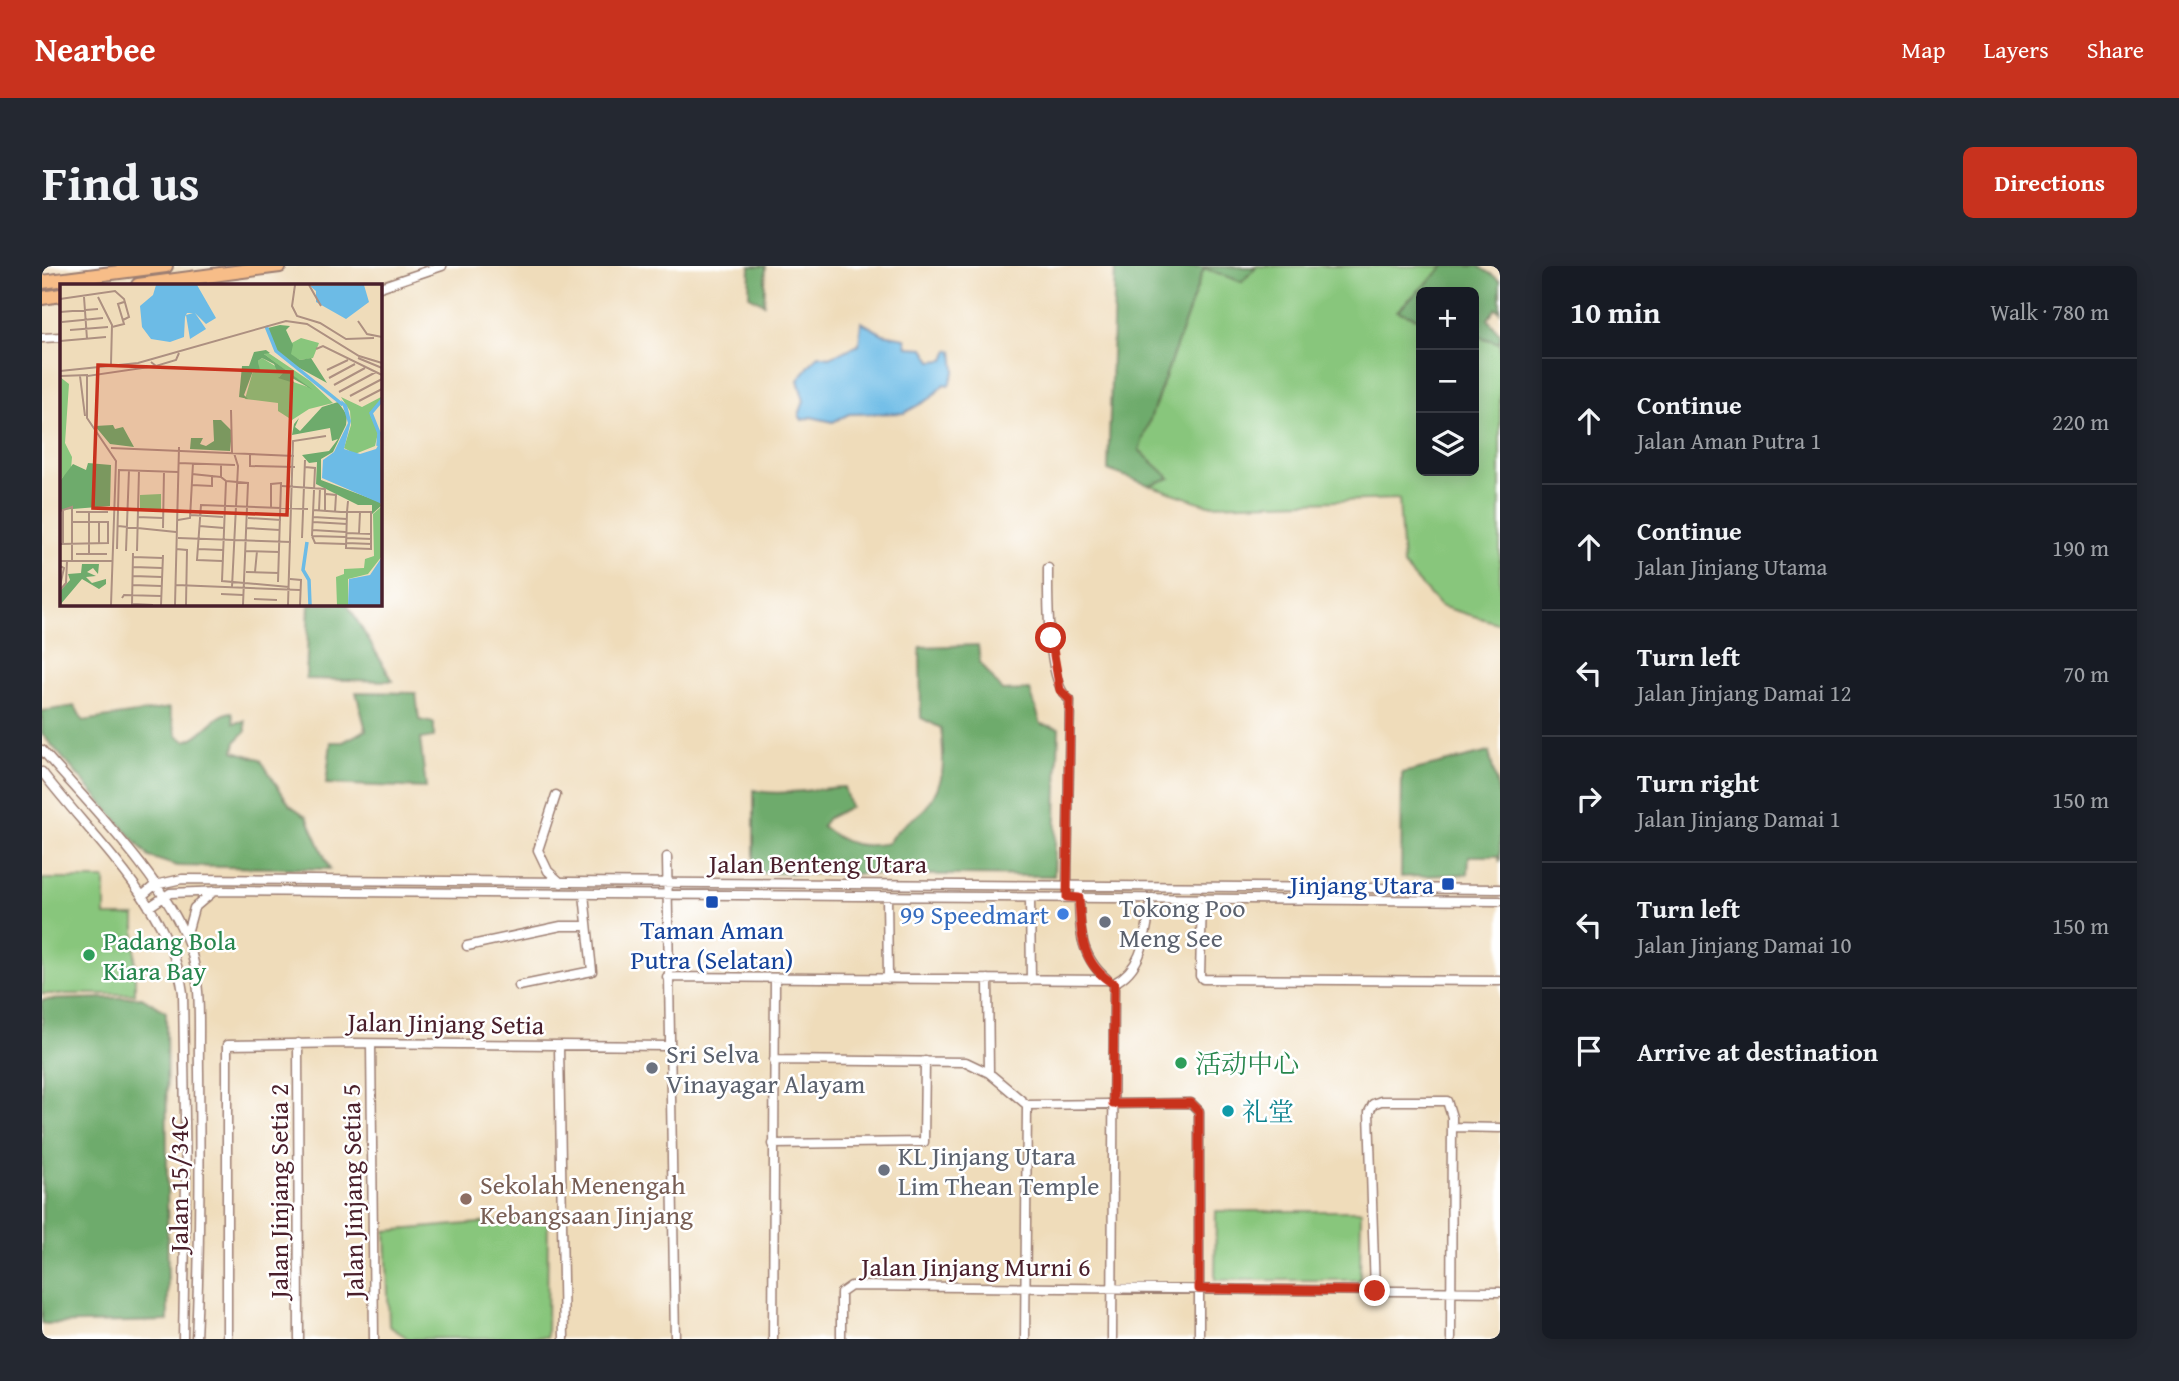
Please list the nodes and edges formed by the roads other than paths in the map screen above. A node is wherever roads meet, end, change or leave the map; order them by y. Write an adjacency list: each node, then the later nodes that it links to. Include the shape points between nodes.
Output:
1 (166, 266): 4 (highway)
2 (280, 266): 6 (highway)
3 (442, 266): 7 (street)
4 (118, 269): 5 (highway)
5 (42, 282)
6 (145, 284)
7 (382, 286)
8 (60, 295): 9 (highway)
9 (42, 298)
10 (60, 337): 11 (street)
11 (42, 338)
12 (1048, 568): 21 (street, via 1051,638 1060,690 1070,700)
13 (42, 750): 20 (street, Jalan 15/34C)
14 (42, 772): 28 (street, Jalan 15/34C)
15 (556, 795): 17 (street, via 538,850 548,871)
16 (667, 857): 18 (street)
17 (561, 883): 18 (street, Jalan Benteng Utara); 20 (street, Jalan Benteng Utara, via 182,879)
18 (667, 883): 19 (street, Jalan Benteng Utara); 26 (street)
19 (748, 883): 21 (street, Jalan Benteng Utara); 27 (street)
20 (155, 885): 28 (street); 29 (street, Jalan 15/34C)
21 (1067, 886): 22 (street, Jalan Benteng Utara); 31 (street)
22 (1079, 886): 23 (street, Jalan Benteng Utara); 33 (street)
23 (1500, 889)
24 (214, 891): 25 (street, Jalan Benteng Utara); 29 (street, Jalan Benteng Utara); 39 (street, via 194,908)
25 (584, 894): 26 (street, Jalan Benteng Utara); 38 (street)
26 (667, 895): 27 (street, Jalan Benteng Utara); 41 (street)
27 (748, 895): 30 (street, Jalan Benteng Utara)
28 (142, 896): 37 (street, Jalan 15/34C)
29 (163, 897): 37 (street, Jalan Benteng Utara); 39 (street, Jalan 15/34C)
30 (887, 897): 32 (street, Jalan Benteng Utara); 43 (street)
31 (1067, 897): 32 (street, Jalan Benteng Utara); 33 (street, Jalan Benteng Utara)
32 (1030, 898): 45 (street)
33 (1079, 898): 34 (street, Jalan Benteng Utara); 47 (street, via 1082,943 1088,959)
34 (1152, 898): 35 (street, Jalan Benteng Utara); 47 (street, via 1135,966)
35 (1202, 898): 36 (street, Jalan Benteng Utara); 46 (street, via 1203,979)
36 (1500, 901)
37 (149, 907): 67 (street, Jalan 15/34C, via 168,937 180,970 184,1030)
38 (586, 926): 40 (street, via 561,926); 48 (street, via 592,971)
39 (186, 939): 68 (street, Jalan 15/34C, via 197,982 201,1187)
40 (467, 946)
41 (667, 977): 42 (street); 52 (street)
42 (775, 978): 43 (street); 53 (street)
43 (888, 979): 44 (street)
44 (988, 979): 45 (street); 55 (street)
45 (1031, 980): 47 (street)
46 (1500, 981)
47 (1110, 982): 56 (street)
48 (519, 986)
49 (298, 1043): 50 (street, Jalan Jinjang Setia); 69 (street, Jalan Jinjang Setia, via 232,1044 226,1049); 70 (street, Jalan Jinjang Setia 2)
50 (372, 1044): 51 (street, Jalan Jinjang Setia); 71 (street, Jalan Jinjang Setia 5)
51 (559, 1046): 52 (street, Jalan Jinjang Setia); 72 (street)
52 (669, 1046): 73 (street)
53 (774, 1060): 54 (street); 60 (street)
54 (925, 1061): 55 (street, via 966,1062); 60 (street, via 924,1142)
55 (989, 1073): 57 (street)
56 (1113, 1104): 57 (street); 62 (street); 63 (street, via 1191,1103 1199,1111)
57 (1027, 1105): 61 (street)
58 (1452, 1127): 59 (street); 64 (street, via 1447,1101 1381,1101 1369,1112); 65 (street)
59 (1500, 1128)
60 (773, 1144): 74 (street)
61 (1025, 1287): 62 (street, Jalan Jinjang Murni 6); 75 (street, Jalan Jinjang Murni 6, via 851,1286 841,1293); 76 (street)
62 (1113, 1288): 63 (street, Jalan Jinjang Murni 6); 77 (street)
63 (1199, 1289): 64 (street, Jalan Jinjang Murni 6); 78 (street)
64 (1375, 1291): 65 (street, Jalan Jinjang Murni 6)
65 (1451, 1291): 66 (street, Jalan Jinjang Murni 6); 79 (street)
66 (1500, 1292)
67 (183, 1339)
68 (196, 1339)
69 (227, 1339)
70 (299, 1339)
71 (374, 1339)
72 (564, 1339)
73 (675, 1339)
74 (773, 1339)
75 (841, 1339)
76 (1025, 1339)
77 (1112, 1339)
78 (1199, 1339)
79 (1451, 1339)

